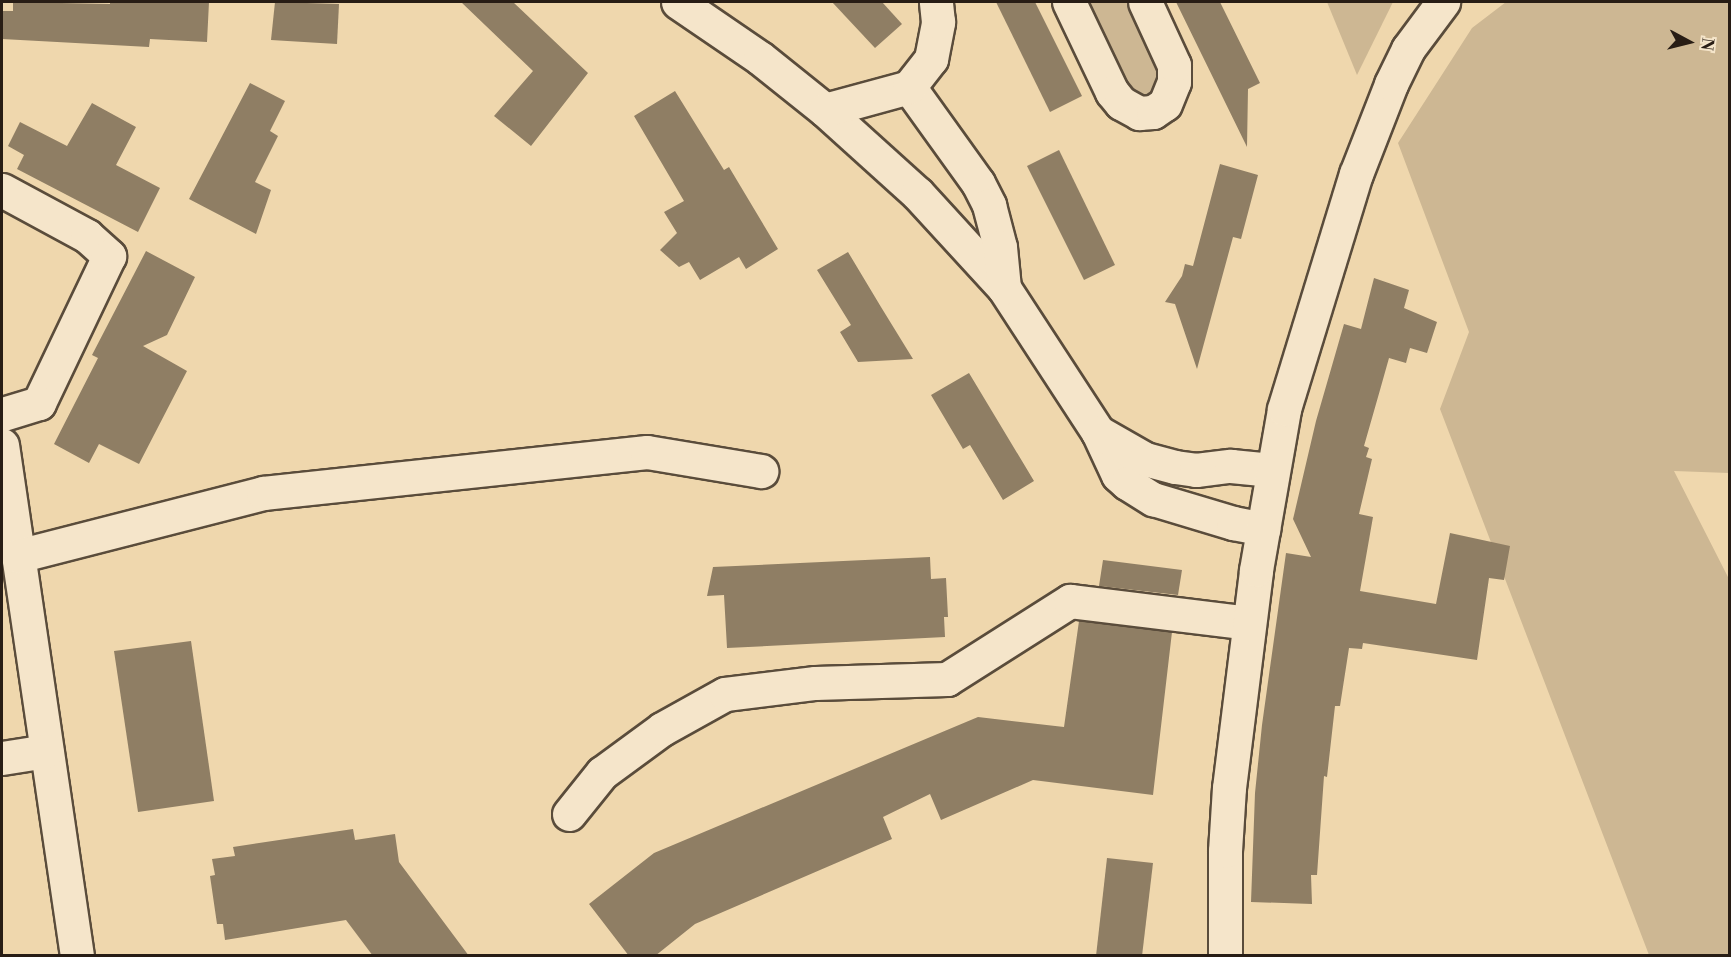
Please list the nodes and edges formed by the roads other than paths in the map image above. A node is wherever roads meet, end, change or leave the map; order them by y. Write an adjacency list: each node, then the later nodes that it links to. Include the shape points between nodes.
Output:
1 (678, 2): 7 (street, via 760,58)
2 (936, 2): 6 (street, via 938,22 930,58)
3 (1068, 2): 4 (street, via 1112,92 1121,103 1139,113 1153,112 1165,104 1174,82 1174,65)
4 (1145, 2)
5 (1441, 5): 13 (street, via 1408,49 1356,174 1284,409)
6 (909, 87): 7 (street); 9 (street, via 978,183 989,205 1000,247)
7 (825, 110): 9 (street, via 917,193)
8 (2, 190): 10 (street, via 87,236 109,256 39,403)
9 (1004, 288): 11 (street)
10 (2, 414)
11 (1098, 432): 13 (street, via 1145,459 1168,466); 15 (street, via 1118,475 1136,490 1221,520)
12 (2, 445): 16 (street)
13 (1272, 470): 15 (street)
14 (761, 471): 16 (street, via 647,452 263,493)
15 (1263, 529): 17 (street)
16 (18, 556): 18 (street)
17 (1249, 623): 20 (street, via 1070,601 947,679 815,683 725,694 662,729 602,773); 22 (street, via 1224,851)
18 (46, 751): 19 (street); 21 (street)
19 (2, 758)
20 (569, 814)
21 (76, 956)
22 (1225, 956)

